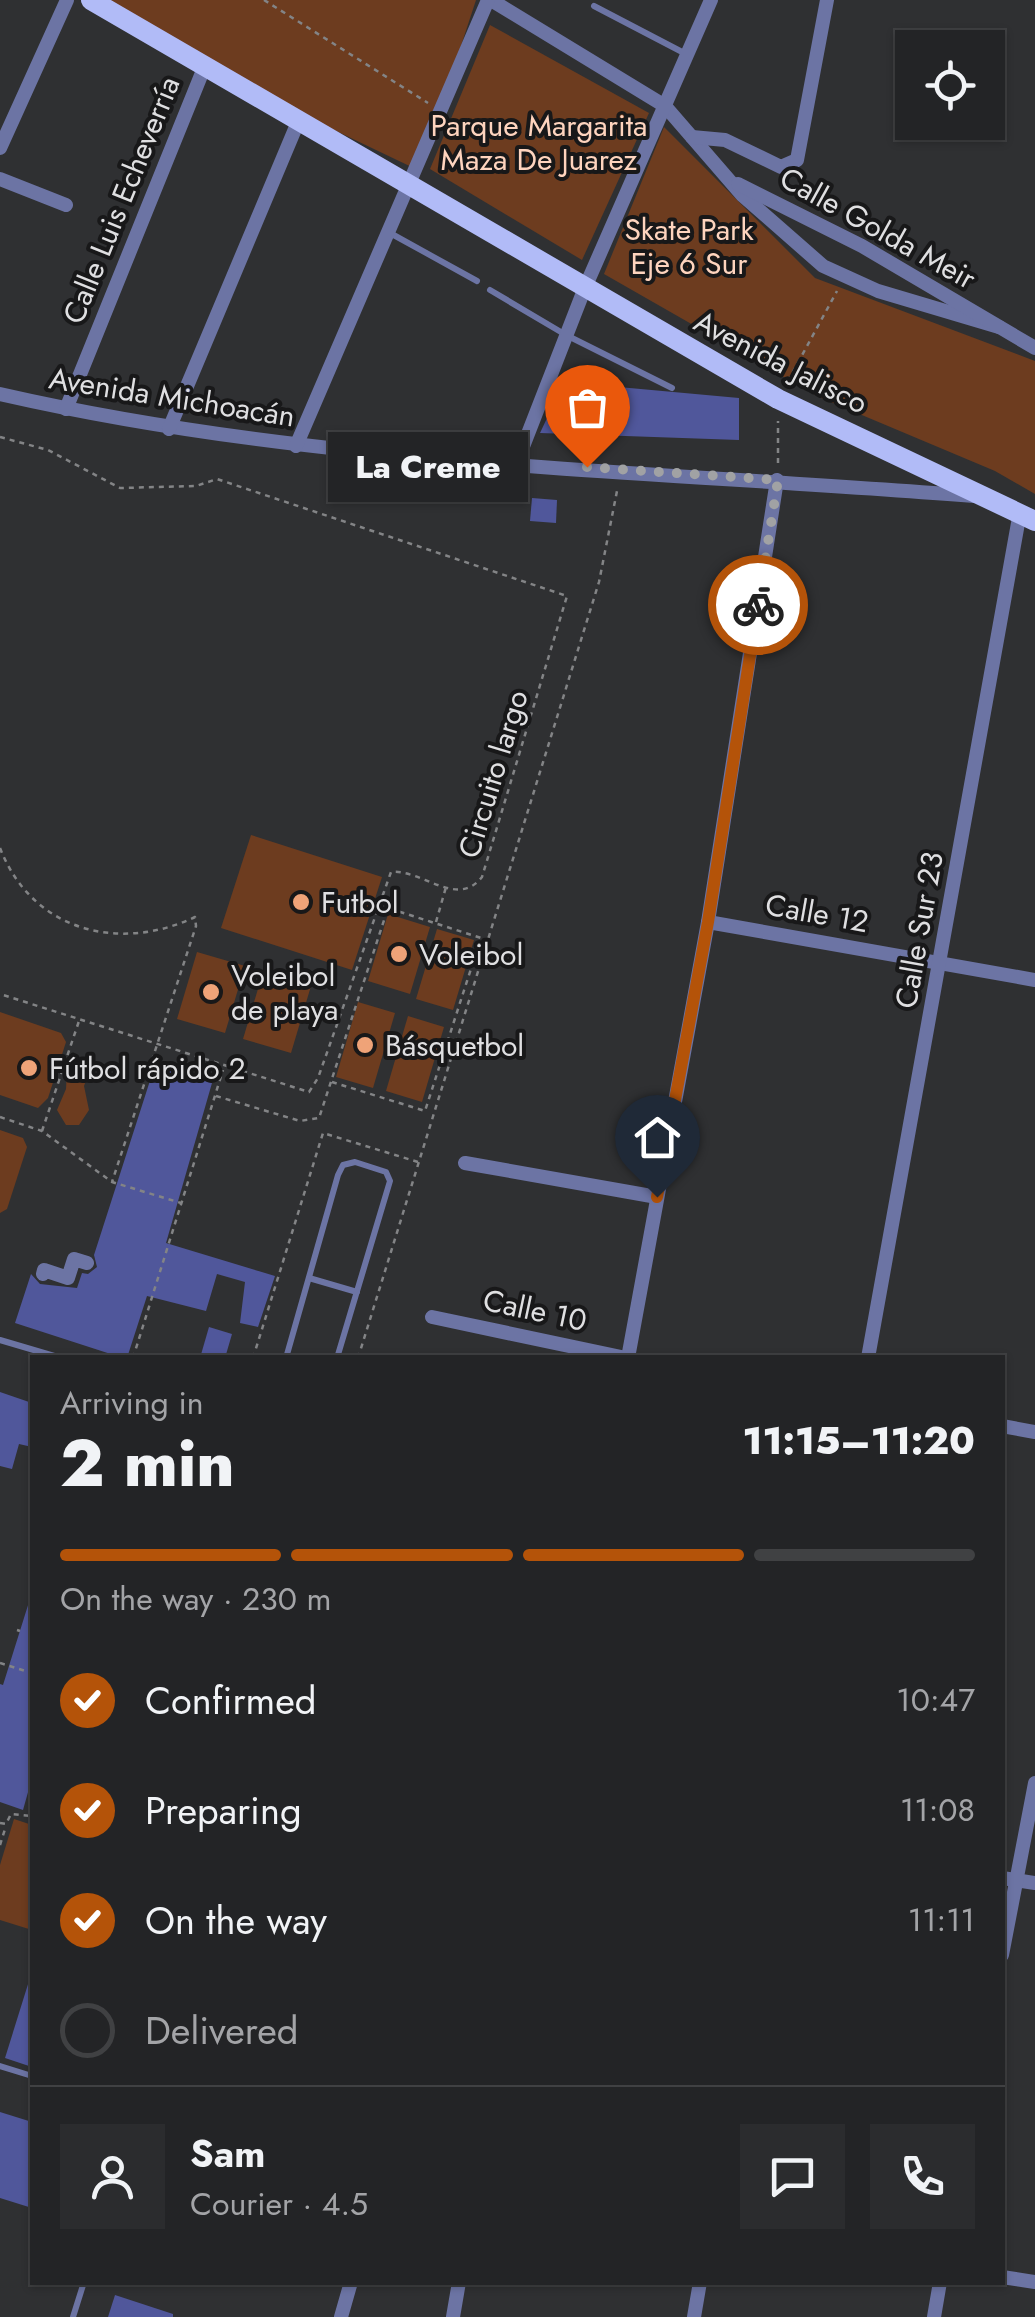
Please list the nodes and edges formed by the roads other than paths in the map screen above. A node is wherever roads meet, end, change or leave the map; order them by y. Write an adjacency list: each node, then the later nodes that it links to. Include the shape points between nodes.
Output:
1 (67, 0): 12 (street)
2 (92, 0): 8 (main road, Avenida Jalisco)
3 (490, 0): 9 (street); 15 (street)
4 (711, 0): 7 (street)
5 (827, 0): 11 (street, via 797,160 781,167 725,140)
6 (594, 6): 7 (lane)
7 (688, 55): 9 (street)
8 (204, 68): 10 (main road, Avenida Jalisco); 26 (street, Calle Luis Echeverría)
9 (664, 106): 11 (street, Calle Golda Meir); 20 (street)
10 (298, 122): 15 (main road, Avenida Jalisco); 27 (street)
11 (692, 137): 14 (street, Calle Golda Meir)
12 (0, 148)
13 (0, 179): 16 (street)
14 (730, 180): 21 (street, Calle Golda Meir, via 862,246); 21 (street, Calle Golda Meir, via 794,244 845,278)
15 (409, 187): 17 (street); 20 (main road, Avenida Jalisco)
16 (66, 205)
17 (388, 232): 18 (lane); 28 (street)
18 (477, 280)
19 (490, 290): 22 (lane)
20 (584, 290): 22 (street); 31 (main road, Avenida Jalisco, via 778,399)
21 (999, 327): 23 (street, Calle Golda Meir)
22 (566, 335): 24 (lane); 29 (street)
23 (1035, 348)
24 (672, 388)
25 (0, 394): 26 (street, Avenida Michoacán)
26 (66, 409): 27 (street, Avenida Michoacán)
27 (170, 429): 28 (street, Avenida Michoacán)
28 (296, 446): 29 (street, Avenida Michoacán)
29 (517, 462): 30 (street, Avenida Michoacán)
30 (778, 480): 31 (street, Avenida Michoacán); 33 (street)
31 (995, 498): 32 (main road, Avenida Jalisco)
32 (1027, 516): 34 (street, Calle Sur 23)
33 (708, 922): 34 (street, Calle 12); 37 (street)
34 (942, 962): 35 (street, Calle 12); 49 (street, Calle Sur 23)
35 (1035, 980)
36 (465, 1164): 37 (street)
37 (657, 1197): 48 (street)
38 (87, 1263): 39 (street, via 74,1259 68,1278)
39 (43, 1274)
40 (309, 1278): 41 (lane); 41 (lane, via 343,1165 355,1162 386,1172 388,1192); 45 (lane)
41 (357, 1292): 46 (lane)
42 (432, 1317): 47 (street, Calle 10)
43 (0, 1340): 44 (lane)
44 (51, 1355)
45 (287, 1355)
46 (338, 1355)
47 (613, 1355)
48 (628, 1355)
49 (869, 1355)
50 (1005, 1427): 51 (street)
51 (1035, 1432)
52 (1035, 1783): 53 (street)
53 (1010, 1879): 54 (street); 55 (street)
54 (1035, 1884)
55 (1005, 1927)
56 (0, 2066): 57 (lane)
57 (30, 2075)
58 (1005, 2277): 59 (street)
59 (1035, 2282)
60 (83, 2285): 65 (lane)
61 (350, 2285): 66 (street)
62 (459, 2285): 67 (street)
63 (699, 2285): 68 (street)
64 (939, 2285): 69 (street)
65 (73, 2317)
66 (341, 2317)
67 (454, 2317)
68 (694, 2317)
69 (934, 2317)

